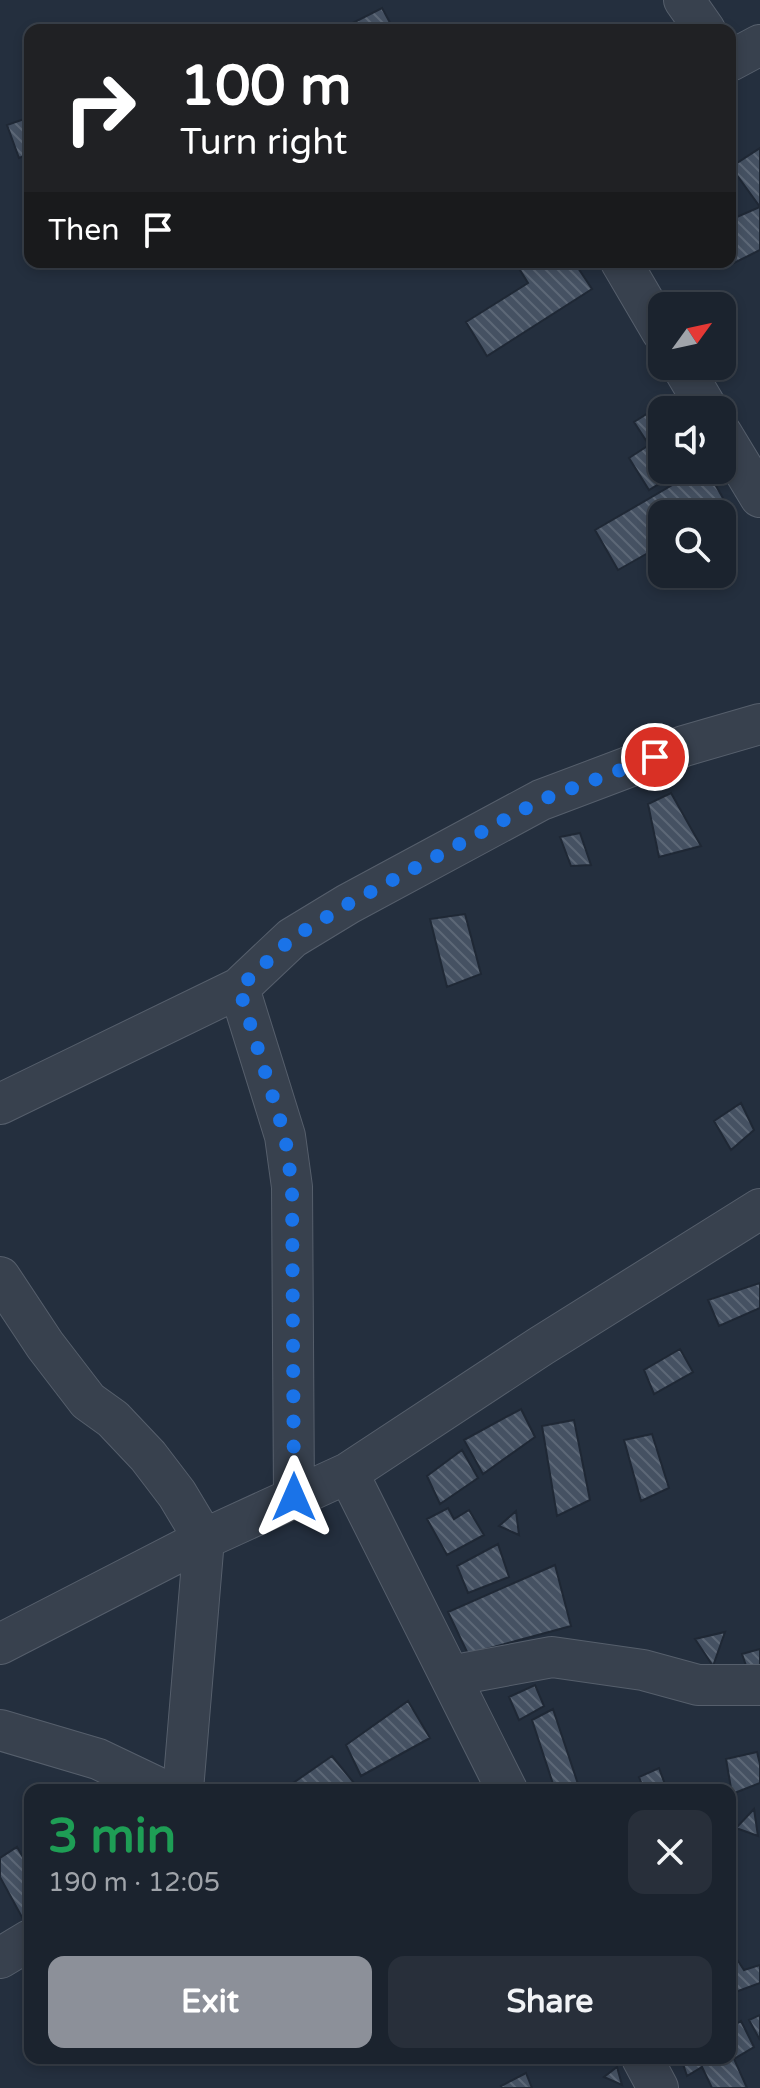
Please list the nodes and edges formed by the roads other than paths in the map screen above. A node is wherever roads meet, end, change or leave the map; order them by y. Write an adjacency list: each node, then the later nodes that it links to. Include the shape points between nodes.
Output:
1 (684, 0): 2 (street)
2 (701, 24)
3 (760, 45): 4 (street)
4 (736, 58)
5 (625, 268): 6 (street)
6 (648, 308)
7 (739, 443): 8 (street)
8 (760, 497)
9 (760, 724): 10 (street, via 684,746 541,800 292,938)
10 (239, 988): 11 (street); 15 (street, via 285,1136 292,1187)
11 (0, 1104)
12 (760, 1209): 14 (street)
13 (0, 1277): 16 (street, via 88,1401 148,1456)
14 (348, 1473): 15 (street); 18 (street)
15 (294, 1497): 16 (street)
16 (204, 1539): 17 (street); 22 (street)
17 (0, 1644)
18 (450, 1676): 19 (street, via 552,1657 643,1670 698,1685); 23 (street)
19 (760, 1685)
20 (0, 1730): 21 (street, via 98,1759)
21 (150, 1784)
22 (184, 1784)
23 (504, 1784)
24 (24, 1944): 25 (street)
25 (0, 1958)
26 (645, 2064): 27 (street)
27 (658, 2088)

